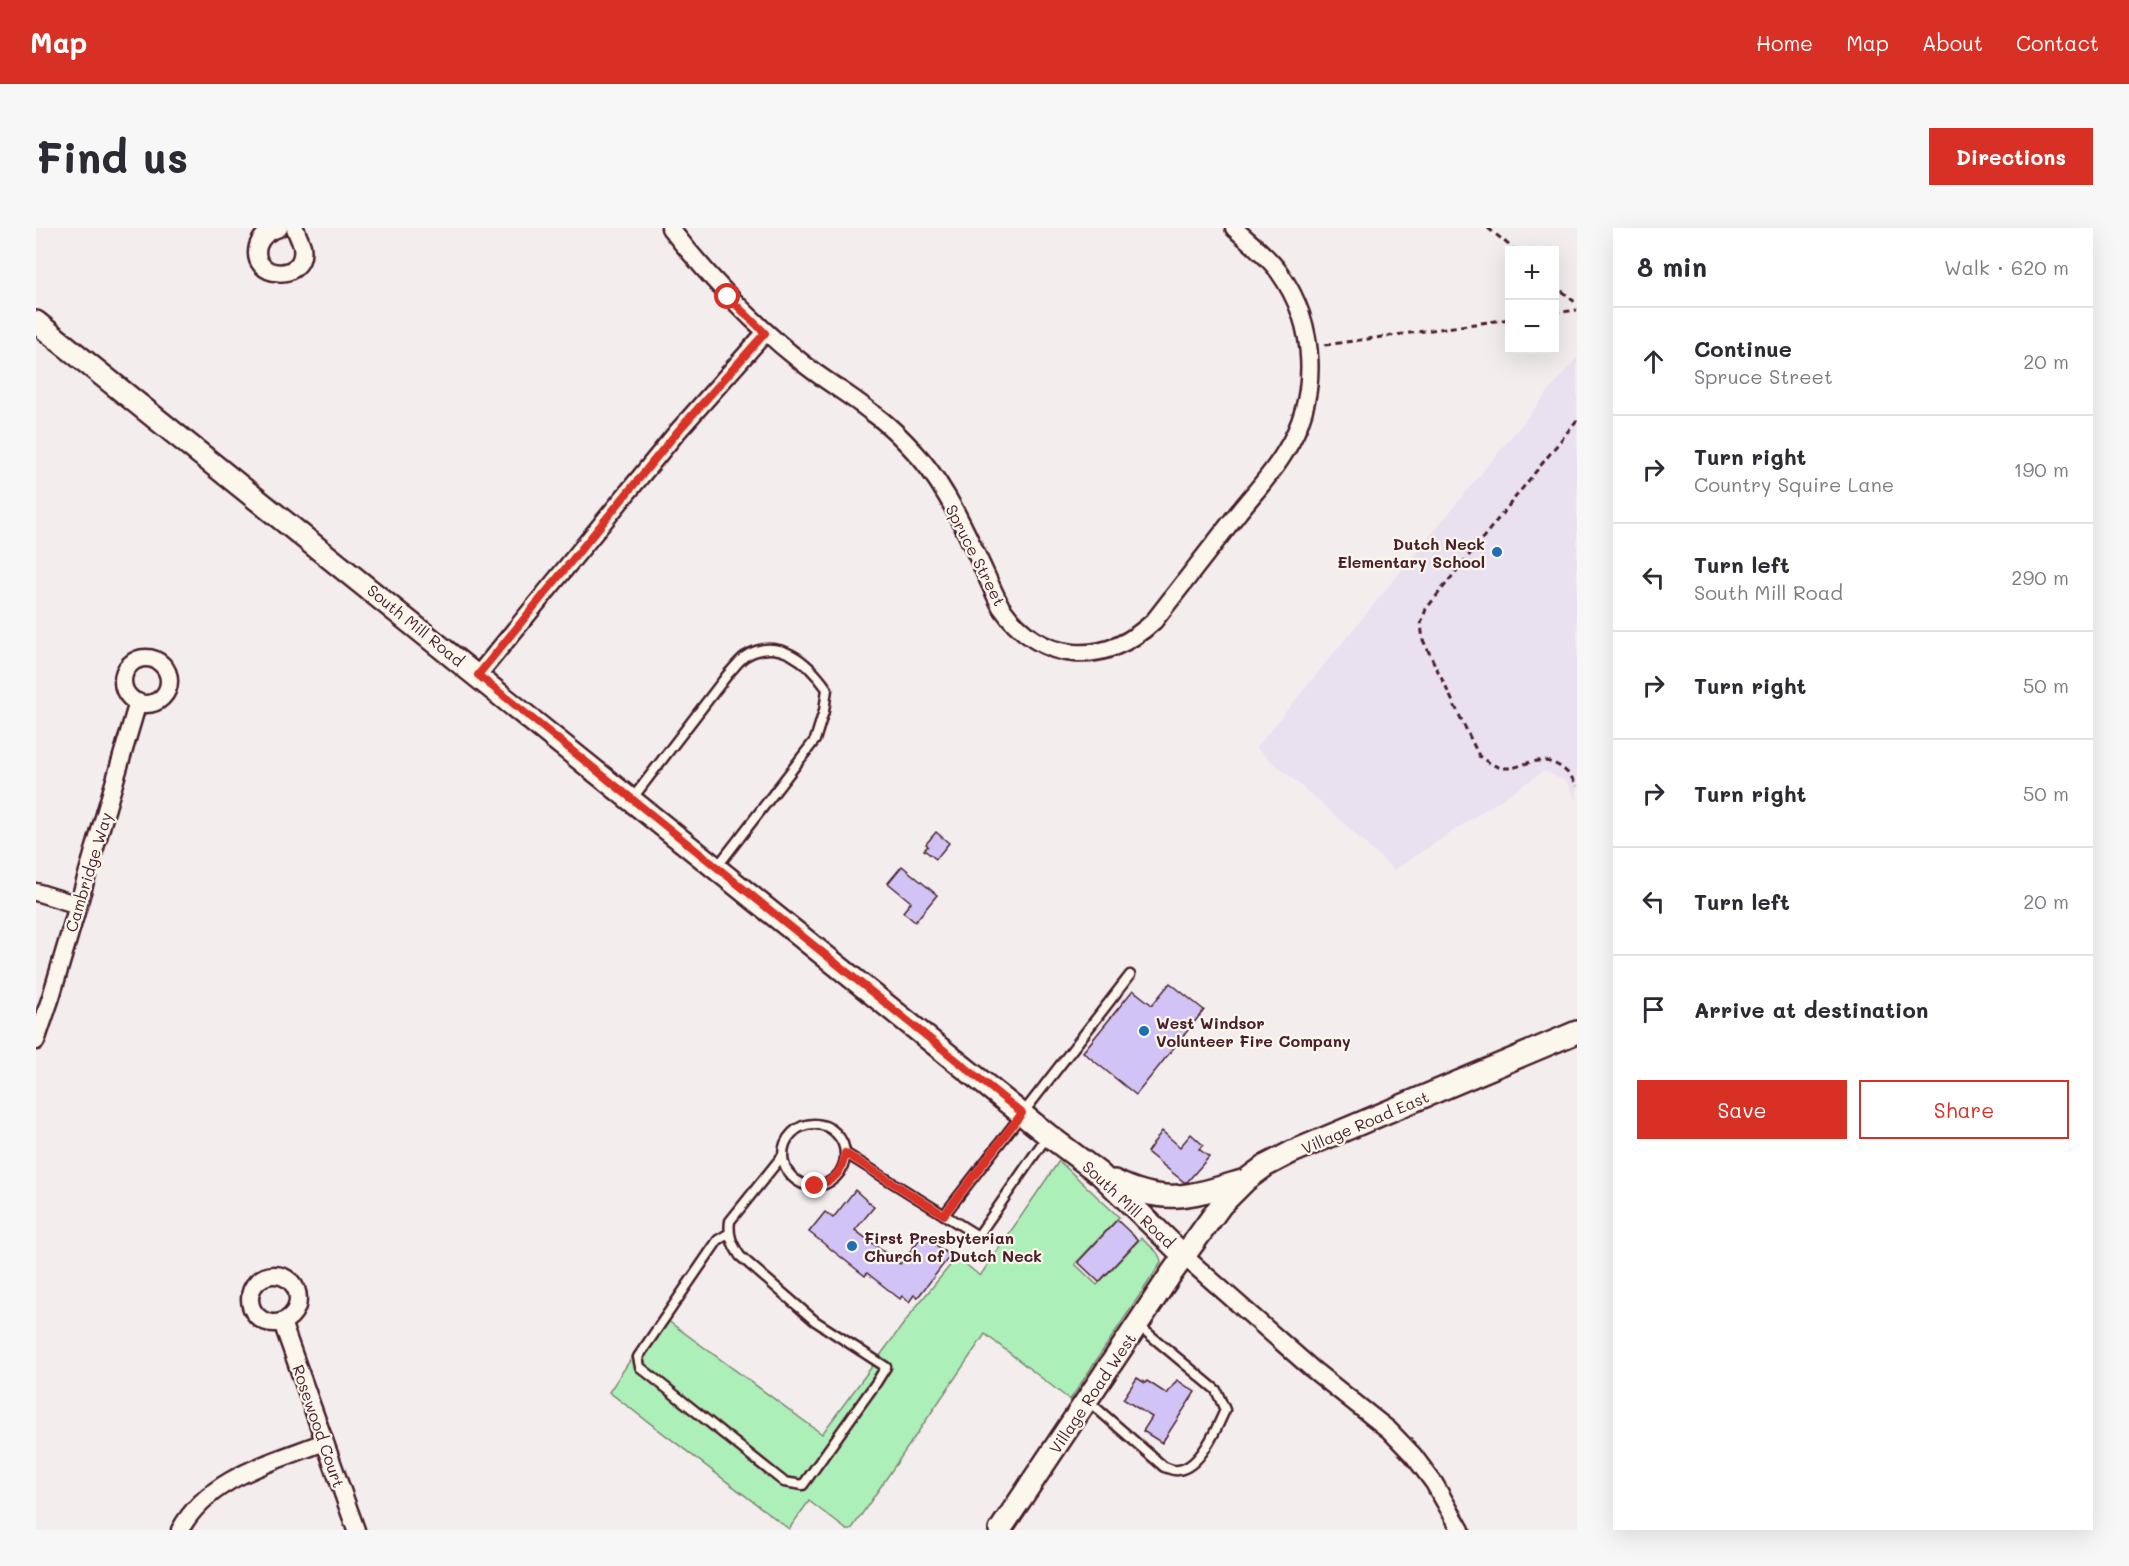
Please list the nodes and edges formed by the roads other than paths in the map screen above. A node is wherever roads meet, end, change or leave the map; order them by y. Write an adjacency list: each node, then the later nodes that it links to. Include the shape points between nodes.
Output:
1 (279, 228): 2 (street, via 264,235 257,251 264,267 277,273 292,270 300,260 302,246)
2 (295, 228)
3 (670, 228): 6 (street, Spruce Street, via 720,288)
4 (1234, 228): 6 (street, Spruce Street, via 1279,272 1302,315 1310,364 1303,413 1285,453 1154,621 1124,644 1102,652 1062,652 1024,633 1011,621 942,490 922,461 872,412)
5 (36, 321): 7 (street, South Mill Road)
6 (765, 333): 7 (street, via 678,431)
7 (478, 675): 9 (street, South Mill Road)
8 (138, 702): 12 (street, Cambridge Way)
9 (632, 799): 10 (street, South Mill Road); 10 (lane, via 744,657 766,648 789,653 815,672 827,689 815,740)
10 (717, 867): 16 (street, South Mill Road)
11 (36, 892): 12 (street)
12 (78, 905): 15 (street, Cambridge Way)
13 (1130, 975): 16 (lane)
14 (1577, 1032): 21 (street, Village Road East, via 1292,1152)
15 (36, 1041)
16 (1022, 1113): 17 (street, South Mill Road); 22 (lane)
17 (1048, 1135): 20 (street, South Mill Road); 22 (lane, via 978,1236)
18 (845, 1153): 19 (lane, via 837,1133 828,1127 807,1124 789,1135); 19 (lane, via 840,1172 825,1184 815,1186 796,1181 784,1165); 22 (lane)
19 (783, 1155): 23 (lane, via 730,1221)
20 (1100, 1174): 21 (street, via 1140,1192 1171,1198); 24 (street, South Mill Road)
21 (1246, 1180): 24 (street, Village Road East, via 1221,1205)
22 (944, 1215)
23 (728, 1234): 23 (lane, via 718,1240 638,1357 640,1367 784,1482 803,1485 886,1367 815,1321 740,1256)
24 (1184, 1256): 26 (street, Village Road West); 32 (street, South Mill Road, via 1311,1368 1389,1430 1434,1483)
25 (282, 1322): 28 (street, Rosewood Court)
26 (1137, 1324): 27 (street, Village Road West); 27 (lane, via 1216,1390 1225,1410 1213,1438 1189,1467 1176,1471 1164,1467)
27 (1087, 1400): 31 (street, Village Road West)
28 (324, 1442): 29 (street, via 233,1478 198,1505); 30 (street, Rosewood Court)
29 (180, 1530)
30 (356, 1530)
31 (1000, 1530)
32 (1461, 1530)

